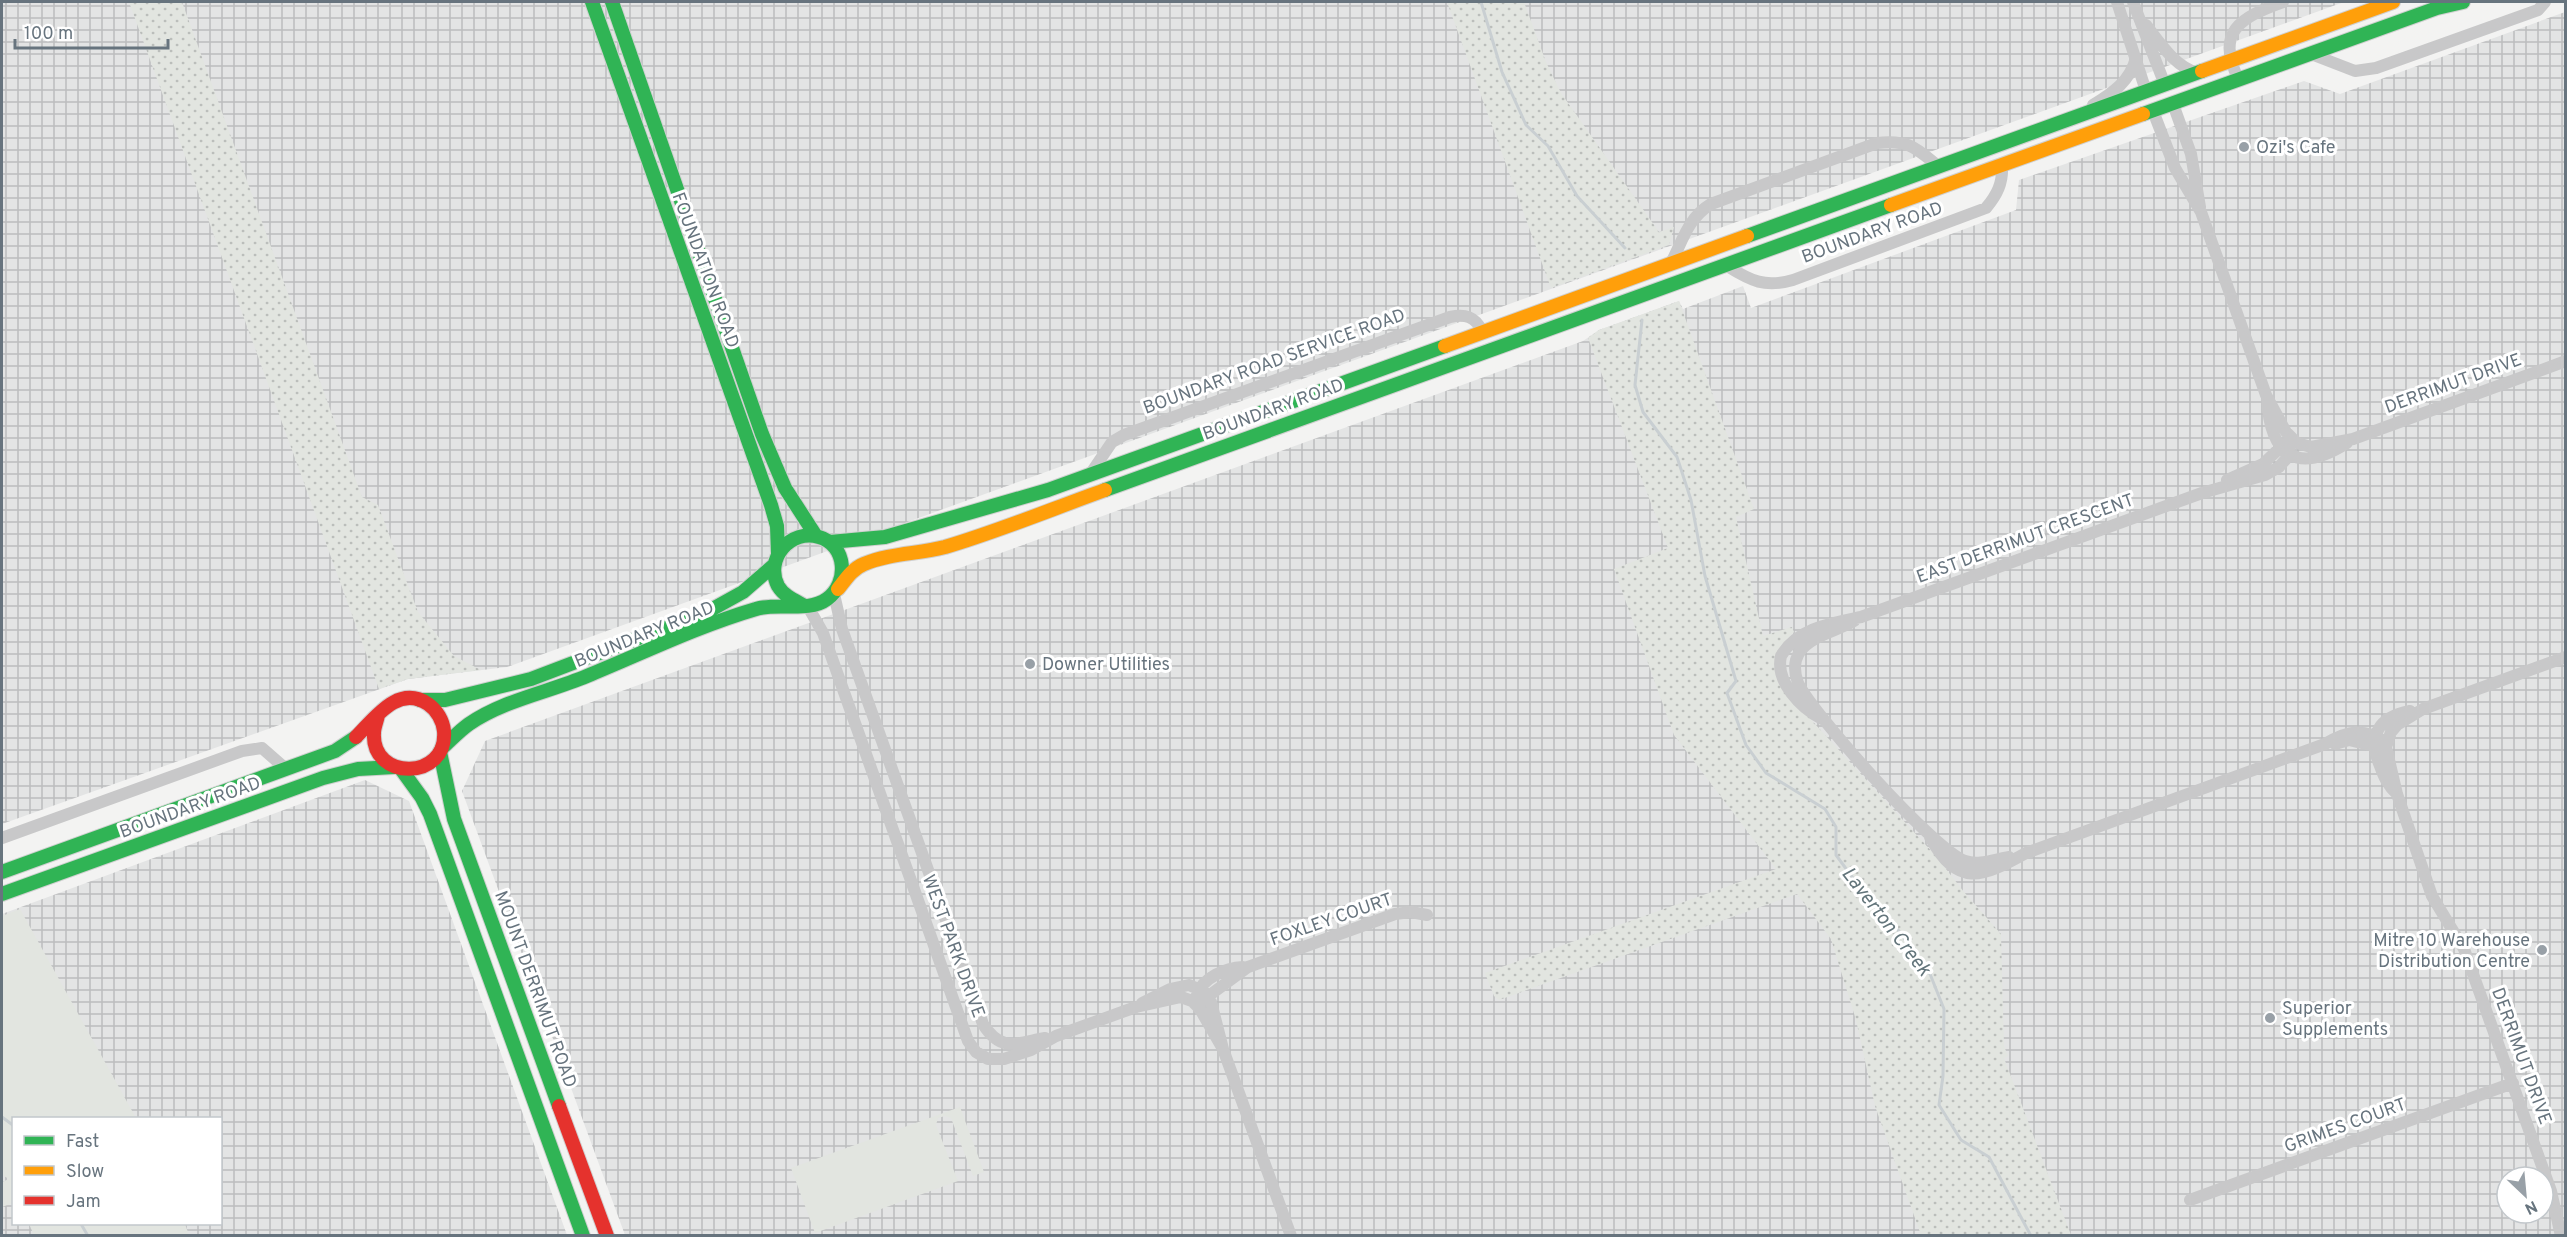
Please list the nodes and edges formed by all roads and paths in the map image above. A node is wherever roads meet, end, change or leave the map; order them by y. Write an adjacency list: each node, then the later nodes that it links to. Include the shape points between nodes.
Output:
1 (592, 2): 31 (main road, FOUNDATION ROAD)
2 (612, 2): 30 (main road, FOUNDATION ROAD)
3 (2117, 2): 11 (street)
4 (2133, 2): 9 (street)
5 (2283, 2): 12 (street, via 2256,11 2241,22 2232,36)
6 (2393, 2): 12 (main road, BOUNDARY ROAD)
7 (2463, 2): 10 (main road, BOUNDARY ROAD)
8 (2545, 2): 10 (street, via 2538,10 2376,68 2355,71)
9 (2138, 15): 13 (street, via 2178,63); 15 (street)
10 (2311, 54): 14 (main road, BOUNDARY ROAD)
11 (2137, 57): 16 (street); 19 (street, via 2133,72 2122,84)
12 (2229, 61): 13 (main road, BOUNDARY ROAD); 14 (street)
13 (2198, 73): 15 (main road, BOUNDARY ROAD)
14 (2239, 80): 17 (main road, BOUNDARY ROAD)
15 (2165, 85): 16 (main road, BOUNDARY ROAD); 17 (main road)
16 (2146, 91): 18 (main road); 19 (main road, BOUNDARY ROAD)
17 (2173, 104): 18 (main road, BOUNDARY ROAD); 23 (street, via 2191,154)
18 (2153, 111): 22 (main road, BOUNDARY ROAD); 23 (street, via 2170,158)
19 (2077, 116): 20 (main road, BOUNDARY ROAD)
20 (1972, 154): 21 (main road, BOUNDARY ROAD); 22 (main road)
21 (1938, 166): 24 (main road, BOUNDARY ROAD); 24 (street, via 1905,143 1877,143 1711,204 1691,220)
22 (2002, 166): 25 (main road, BOUNDARY ROAD); 25 (street, BOUNDARY ROAD, via 2001,183 1986,208 1792,280 1765,284)
23 (2201, 212): 29 (street)
24 (1671, 263): 26 (main road, BOUNDARY ROAD)
25 (1727, 266): 27 (main road, BOUNDARY ROAD)
26 (1482, 331): 27 (main road); 35 (main road, BOUNDARY ROAD); 35 (street, BOUNDARY ROAD SERVICE ROAD, via 1468,316 1450,317 1124,435 1112,442)
27 (1490, 351): 39 (main road, BOUNDARY ROAD, via 964,541 870,562 851,572)
28 (2565, 361): 33 (street, DERRIMUT DRIVE)
29 (2266, 395): 32 (street); 34 (street, via 2268,416)
30 (758, 420): 31 (main road); 36 (main road, FOUNDATION ROAD, via 788,495)
31 (743, 427): 38 (main road, FOUNDATION ROAD, via 777,526)
32 (2292, 439): 33 (street, DERRIMUT DRIVE, via 2311,447); 34 (street)
33 (2353, 439): 34 (street, DERRIMUT DRIVE, via 2315,458 2296,459)
34 (2284, 451): 44 (street, EAST DERRIMUT CRESCENT, via 2279,467 2265,475 2202,493 1861,617 1809,631 1792,642 1781,656 1782,674 1800,702 1822,719 1930,837 1953,869 1969,874 1994,869 2026,853 2325,744)
35 (1089, 476): 37 (main road, BOUNDARY ROAD, via 885,537)
36 (816, 536): 37 (main road); 38 (main road, via 794,538)
37 (830, 542): 39 (main road, via 844,569)
38 (776, 559): 40 (main road, via 777,586 793,601); 42 (main road, BOUNDARY ROAD, via 750,589 707,612 531,679 446,700)
39 (836, 592): 40 (main road, via 822,602); 49 (street, WEST PARK DRIVE, via 842,629)
40 (805, 605): 45 (main road, BOUNDARY ROAD, via 761,607 489,713); 48 (street, WEST PARK DRIVE, via 823,633)
41 (2565, 657): 44 (street, via 2423,709)
42 (420, 700): 43 (main road, via 396,700); 45 (main road, via 430,705 444,724)
43 (378, 715): 46 (main road, via 375,744 384,760); 47 (main road, BOUNDARY ROAD, via 335,751)
44 (2379, 741): 62 (street, DERRIMUT DRIVE, via 2432,896 2464,949)
45 (441, 750): 46 (main road, via 423,767); 65 (main road, MOUNT DERRIMUT ROAD, via 454,819)
46 (397, 768): 53 (main road, BOUNDARY ROAD, via 358,769 323,778); 64 (main road, via 430,814)
47 (286, 769): 50 (street, BOUNDARY ROAD, via 262,748 248,749); 52 (main road, BOUNDARY ROAD)
48 (891, 823): 49 (street); 51 (street, WEST PARK DRIVE)
49 (912, 824): 51 (street); 59 (street, WEST PARK DRIVE, via 983,1024)
50 (2, 838)
51 (896, 838): 61 (street, WEST PARK DRIVE, via 968,1041)
52 (2, 872)
53 (2, 894)
54 (1427, 915): 55 (street, FOXLEY COURT, via 1395,914 1248,967)
55 (1204, 993): 56 (street, FOXLEY COURT); 57 (street, via 1189,985 1170,989); 60 (street, via 1216,1015)
56 (1195, 1004): 57 (street, via 1180,998); 60 (street)
57 (1136, 1007): 58 (street)
58 (1056, 1036): 59 (street, via 1020,1044); 61 (street, via 1014,1056)
59 (1000, 1043): 61 (street)
60 (1223, 1049): 66 (street)
61 (988, 1059)
62 (2513, 1083): 63 (street, GRIMES COURT); 67 (street, DERRIMUT DRIVE, via 2551,1191)
63 (2190, 1200)
64 (583, 1236)
65 (607, 1236)
66 (1291, 1236)
67 (2561, 1236)

